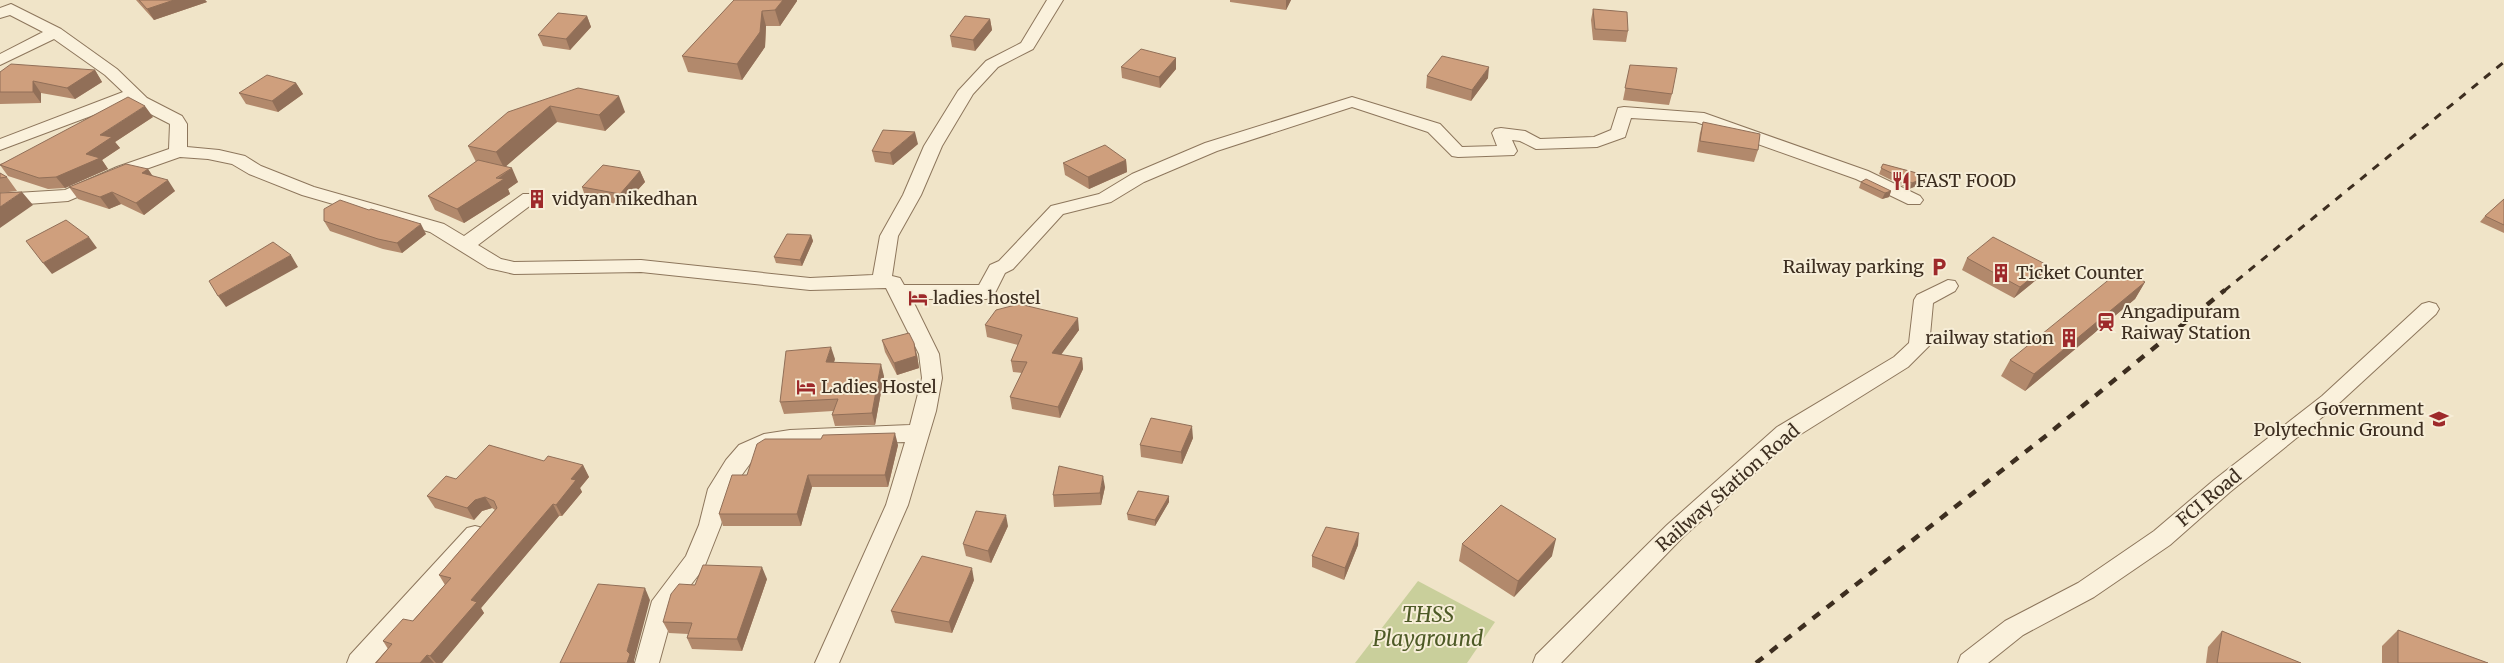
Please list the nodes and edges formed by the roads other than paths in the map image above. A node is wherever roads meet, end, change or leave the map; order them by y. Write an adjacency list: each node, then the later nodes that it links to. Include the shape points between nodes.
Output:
1 (1055, 0): 12 (street, via 1027,46 992,64 966,91 933,146 889,236)
2 (0, 13): 3 (street, via 11,10)
3 (55, 32): 4 (street); 5 (street, via 111,72)
4 (0, 60)
5 (134, 94): 6 (street); 7 (street, via 141,102 176,120 179,124)
6 (0, 145)
7 (178, 152): 9 (street, via 122,171 88,189 68,195); 11 (street, via 235,159 308,192 437,228)
8 (528, 198): 11 (street)
9 (0, 200)
10 (1914, 200): 12 (street, via 1862,175 1698,117 1624,112 1619,133 1598,142 1536,144 1525,136 1501,133 1508,151 1458,152 1434,128 1352,102 1211,147 1138,178 1105,198 1057,210 1006,265 997,269 986,292)
11 (466, 246): 12 (street, via 495,264 514,268 641,266 810,284)
12 (890, 286): 15 (street, via 910,312 929,354 932,378)
13 (1948, 286): 20 (street, Railway Station Road, via 1924,300 1919,346 1901,362 1785,434 1675,531)
14 (2429, 309): 21 (street, FCI Road, via 2329,401 2162,538 2086,590 2014,628)
15 (918, 433): 18 (street, via 790,438 764,442 747,451 719,489 710,526 696,561 664,601); 19 (street, via 896,505)
16 (491, 519): 17 (street)
17 (359, 663)
18 (647, 663)
19 (827, 663)
20 (1545, 663)
21 (1970, 663)

